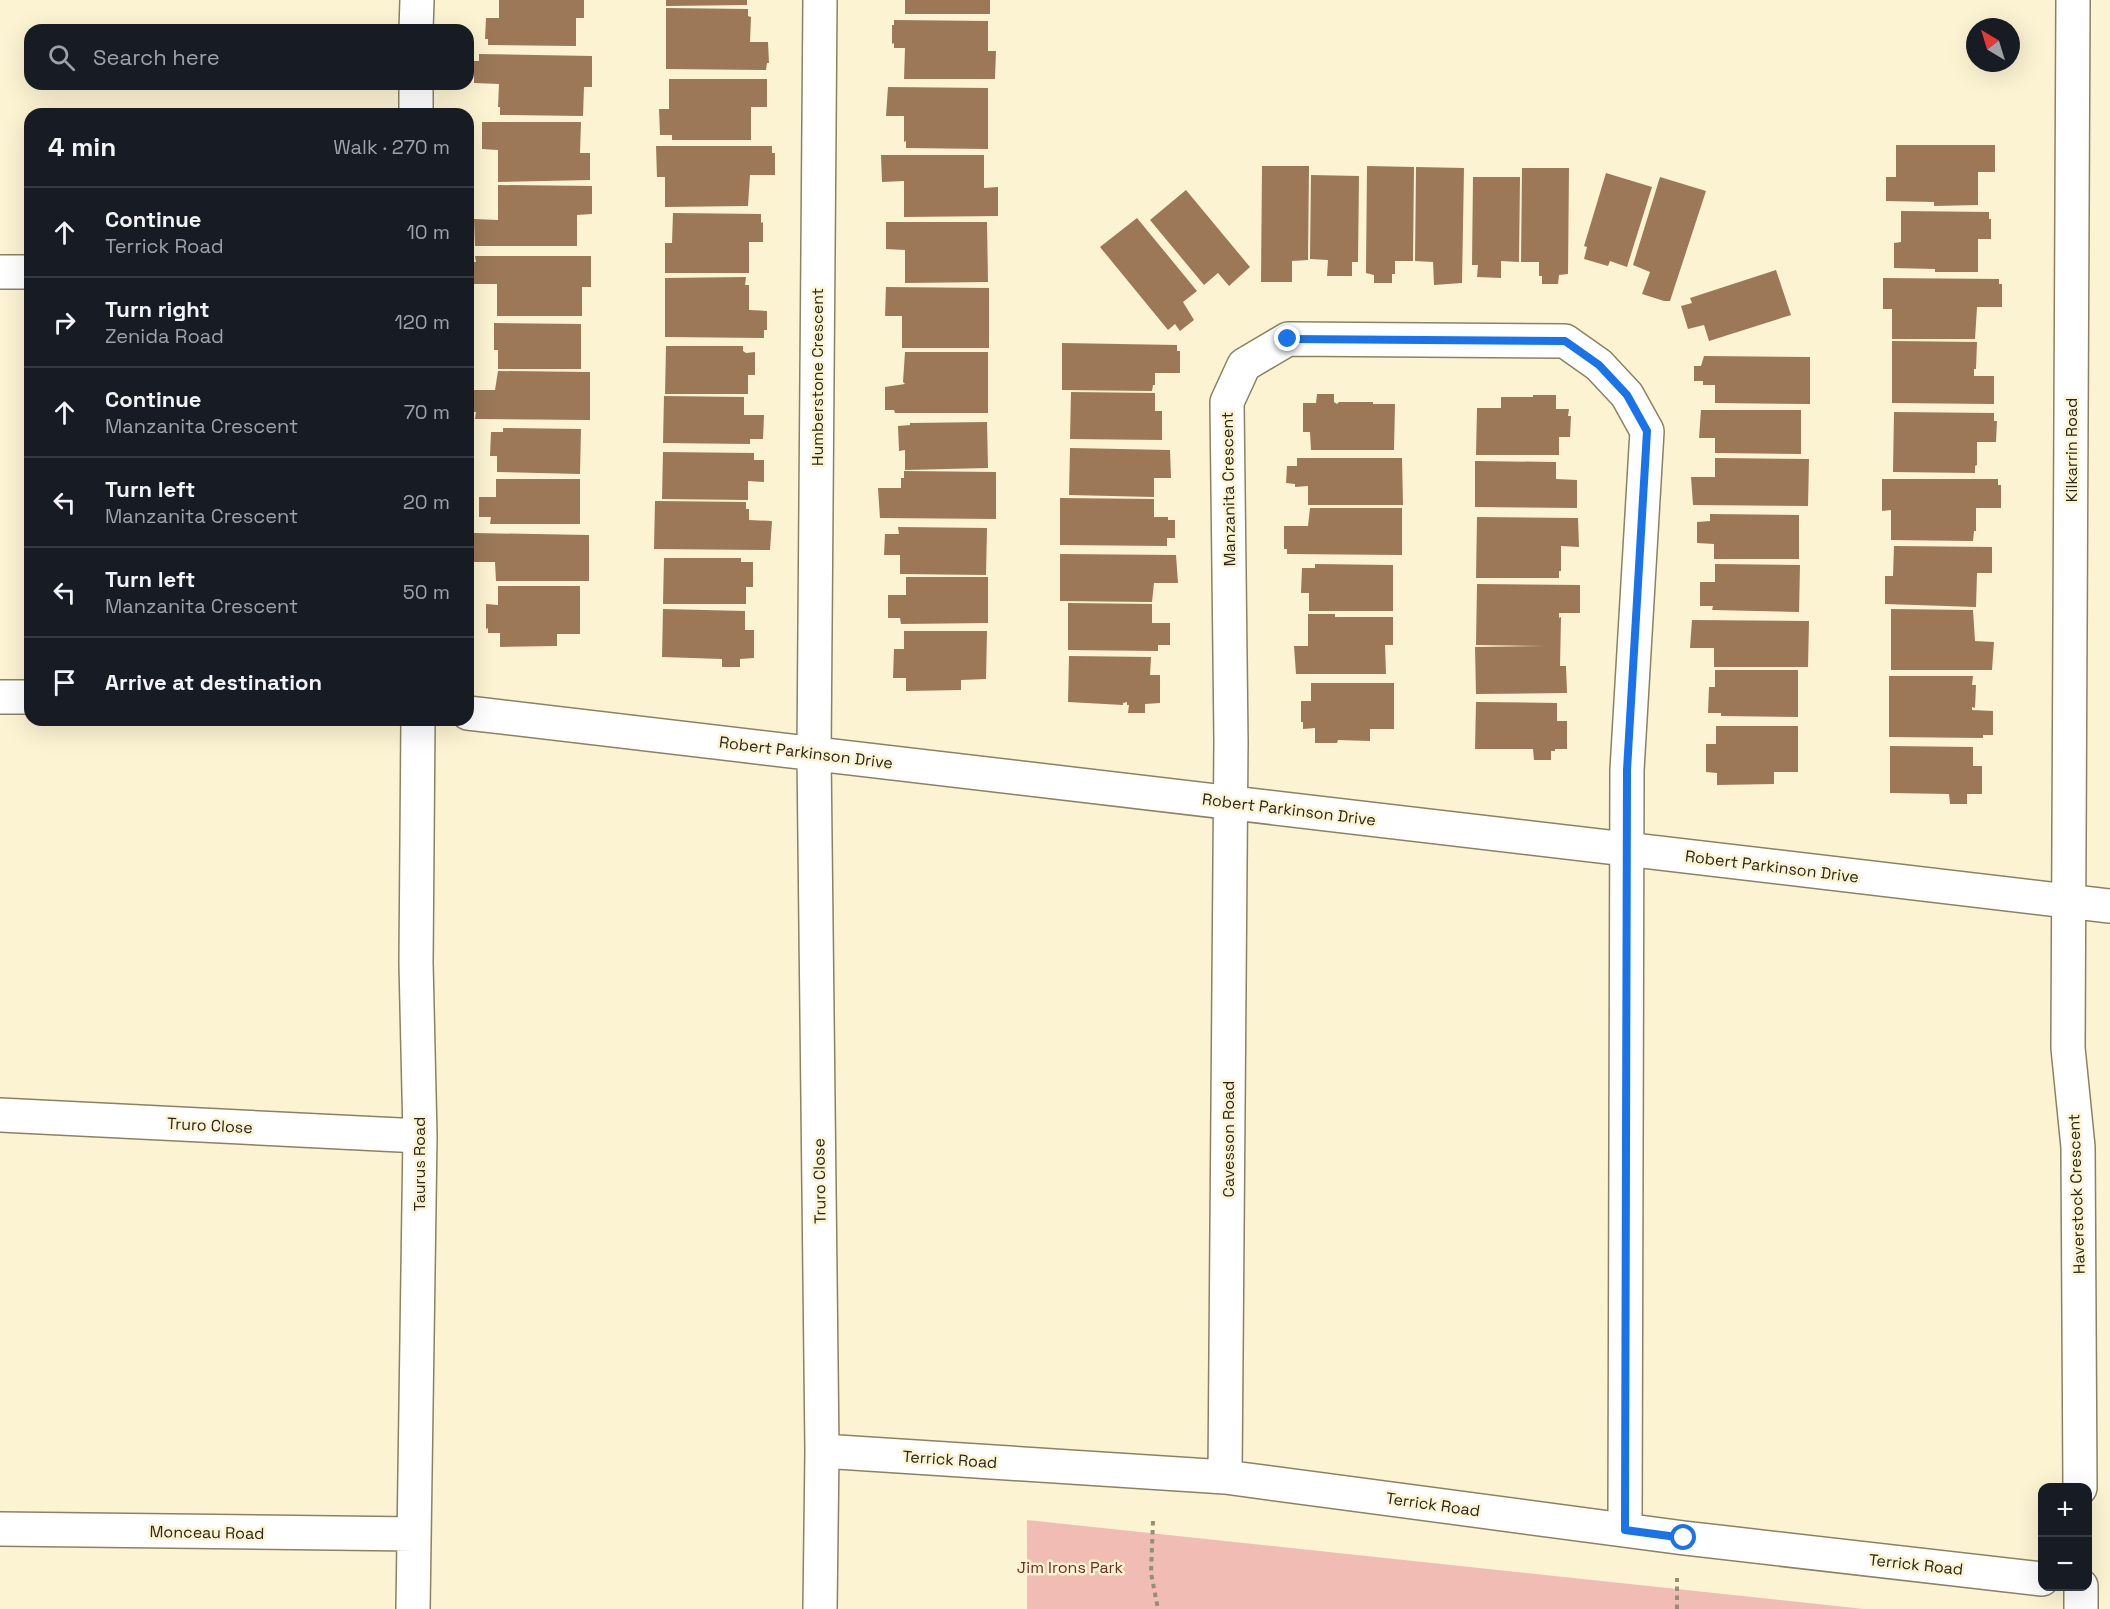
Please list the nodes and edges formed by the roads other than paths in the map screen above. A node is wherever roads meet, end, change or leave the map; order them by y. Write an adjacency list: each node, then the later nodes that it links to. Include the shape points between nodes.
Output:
1 (417, 0): 4 (street)
2 (820, 0): 13 (street, Humberstone Crescent)
3 (2073, 0): 16 (street, Kilkarrin Road)
4 (416, 24)
5 (416, 90): 6 (street)
6 (416, 108)
7 (0, 272): 8 (street)
8 (24, 272)
9 (0, 697): 10 (street)
10 (24, 697)
11 (474, 714): 13 (street, Robert Parkinson Drive)
12 (418, 726): 19 (street, Taurus Road, via 416,963)
13 (814, 753): 14 (street, Robert Parkinson Drive); 20 (street, Truro Close)
14 (1231, 802): 15 (street, Robert Parkinson Drive); 15 (street, Manzanita Crescent, via 1227,402 1244,365 1288,339 1565,341 1599,365 1627,395 1647,431 1627,770); 21 (street, Cavesson Road)
15 (1627, 849): 16 (street, Robert Parkinson Drive); 24 (street, Manzanita Crescent)
16 (2068, 901): 17 (street, Robert Parkinson Drive); 22 (street, Haverstock Crescent, via 2068,1048 2078,1147)
17 (2110, 906)
18 (0, 1115): 19 (street, Truro Close)
19 (420, 1136): 25 (street, Taurus Road)
20 (822, 1450): 21 (street, Terrick Road); 29 (street, Truro Close)
21 (1225, 1477): 24 (street, Terrick Road)
22 (2080, 1483)
23 (0, 1529): 25 (street, Monceau Road)
24 (1625, 1530): 26 (street, Terrick Road)
25 (414, 1534): 28 (street, Taurus Road)
26 (2038, 1578)
27 (2081, 1591): 30 (street)
28 (413, 1609)
29 (820, 1609)
30 (2080, 1609)

